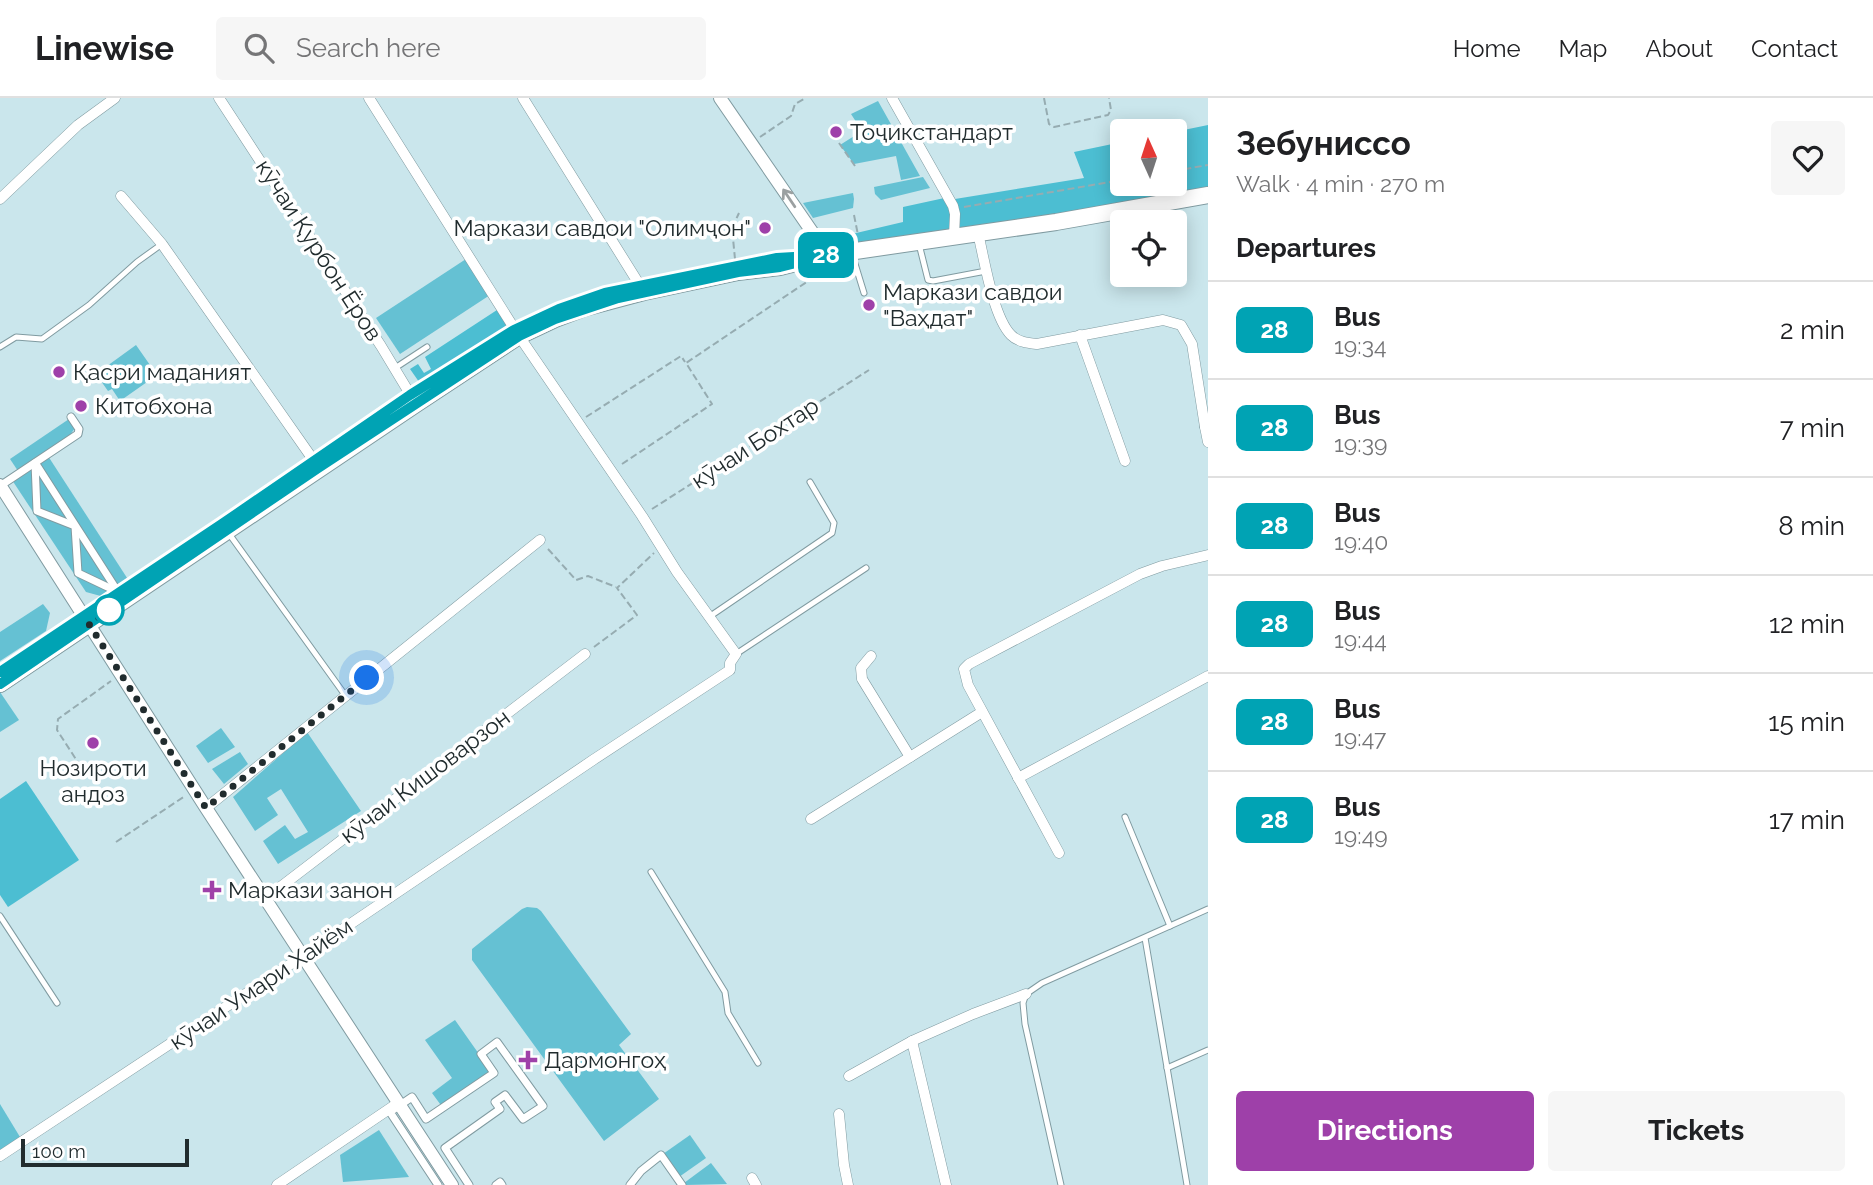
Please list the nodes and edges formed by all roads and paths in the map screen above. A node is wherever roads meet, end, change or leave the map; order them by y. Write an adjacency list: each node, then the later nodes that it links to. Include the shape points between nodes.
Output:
1 (115, 98): 18 (street, via 78,125)
2 (219, 98): 37 (street, кӯчаи Қурбон Ёров)
3 (369, 98): 32 (street)
4 (523, 98): 30 (street)
5 (720, 98): 10 (street)
6 (806, 98): 10 (path, via 795,104 791,116)
7 (892, 98): 19 (street)
8 (1044, 98): 9 (path, via 1049,124 1054,127 1108,116)
9 (1109, 98)
10 (751, 143): 27 (street, one-way to 10)
11 (839, 143): 13 (path)
12 (1208, 165): 14 (path)
13 (855, 166)
14 (1187, 169)
15 (1110, 182): 19 (path)
16 (1208, 195): 22 (highway)
17 (121, 196): 25 (street)
18 (0, 199)
19 (954, 208): 23 (street)
20 (739, 213): 28 (path, via 732,228)
21 (854, 215): 26 (path)
22 (978, 233): 23 (highway); 29 (street)
23 (954, 236): 24 (highway)
24 (918, 241): 26 (highway); 29 (lane, via 928,280)
25 (162, 244): 34 (lane, via 43,338 16,337); 46 (street)
26 (856, 250): 27 (highway); 31 (lane)
27 (829, 260): 28 (highway, via 777,258); 30 (highway); 36 (path)
28 (736, 265): 30 (highway)
29 (986, 271): 33 (street, via 1004,323 1017,339 1037,344)
30 (642, 288): 32 (highway)
31 (864, 293)
32 (517, 333): 39 (highway); 41 (street)
33 (1080, 335): 42 (street, via 1163,320 1181,325 1192,344); 44 (street)
34 (0, 347)
35 (427, 347): 37 (lane)
36 (686, 363): 41 (path, via 681,356); 47 (path, via 712,404)
37 (395, 368): 39 (street, кӯчаи Қурбон Ёров)
38 (869, 370): 50 (path, кӯчаи Бохтар)
39 (413, 399): 46 (highway)
40 (71, 417): 45 (street, via 78,434)
41 (578, 423): 47 (street)
42 (1207, 426): 43 (street)
43 (1208, 442)
44 (1125, 461)
45 (35, 463): 49 (street); 51 (street); 51 (street, via 37,511)
46 (316, 464): 52 (highway)
47 (611, 471): 50 (street)
48 (810, 482): 59 (lane, via 834,523 832,533)
49 (0, 486): 60 (street)
50 (642, 516): 54 (street)
51 (75, 526): 58 (street); 58 (street, via 78,573)
52 (224, 528): 58 (highway); 68 (lane)
53 (540, 540): 57 (path, via 576,580 588,576); 68 (street)
54 (661, 546): 57 (path); 59 (street)
55 (1208, 555): 69 (street, via 1140,574 969,664 964,676)
56 (866, 568): 62 (lane)
57 (617, 588): 61 (path, via 638,615)
58 (120, 595): 60 (highway)
59 (709, 617): 62 (street)
60 (87, 620): 64 (highway); 65 (street); 67 (highway)
61 (585, 654): 80 (street, кӯчаи Кишоварзон)
62 (736, 654): 85 (street, кӯчаи Умари Хайём, via 730,670)
63 (871, 656): 70 (street, via 861,668 862,679)
64 (0, 672)
65 (121, 675): 71 (path, via 58,719 57,730); 73 (street)
66 (1208, 676): 72 (street)
67 (0, 684)
68 (345, 695): 74 (street)
69 (982, 712): 70 (street); 72 (street)
70 (910, 757): 76 (street)
71 (81, 766)
72 (1018, 778): 78 (street)
73 (194, 789): 74 (street); 77 (path)
74 (206, 808): 80 (street)
75 (1125, 817): 83 (lane)
76 (811, 819)
77 (116, 842)
78 (1059, 853)
79 (651, 873): 90 (lane, via 725,992 728,1013)
80 (266, 898): 85 (street)
81 (1208, 909): 83 (lane)
82 (0, 916): 87 (lane)
83 (1170, 926): 84 (lane)
84 (1144, 938): 86 (lane); 91 (lane)
85 (303, 956): 93 (street); 95 (street, кӯчаи Умари Хайём)
86 (1026, 994): 88 (street); 106 (lane, via 1025,1024)
87 (57, 1003)
88 (912, 1041): 92 (street); 105 (street)
89 (1208, 1051): 91 (lane)
90 (758, 1063)
91 (1167, 1068): 107 (lane)
92 (849, 1076)
93 (399, 1104): 96 (street); 97 (street, via 390,1112); 98 (street); 99 (street, via 412,1097 426,1119 494,1073 481,1054 497,1042 543,1105 523,1119 505,1094 495,1102 500,1108 445,1148)
94 (838, 1114): 104 (street)
95 (0, 1156)
96 (277, 1185)
97 (438, 1185)
98 (452, 1185)
99 (470, 1185)
100 (496, 1185): 101 (street)
101 (502, 1185)
102 (630, 1185): 103 (street, via 661,1155)
103 (682, 1185)
104 (848, 1185)
105 (946, 1185)
106 (1061, 1185)
107 (1187, 1185)

